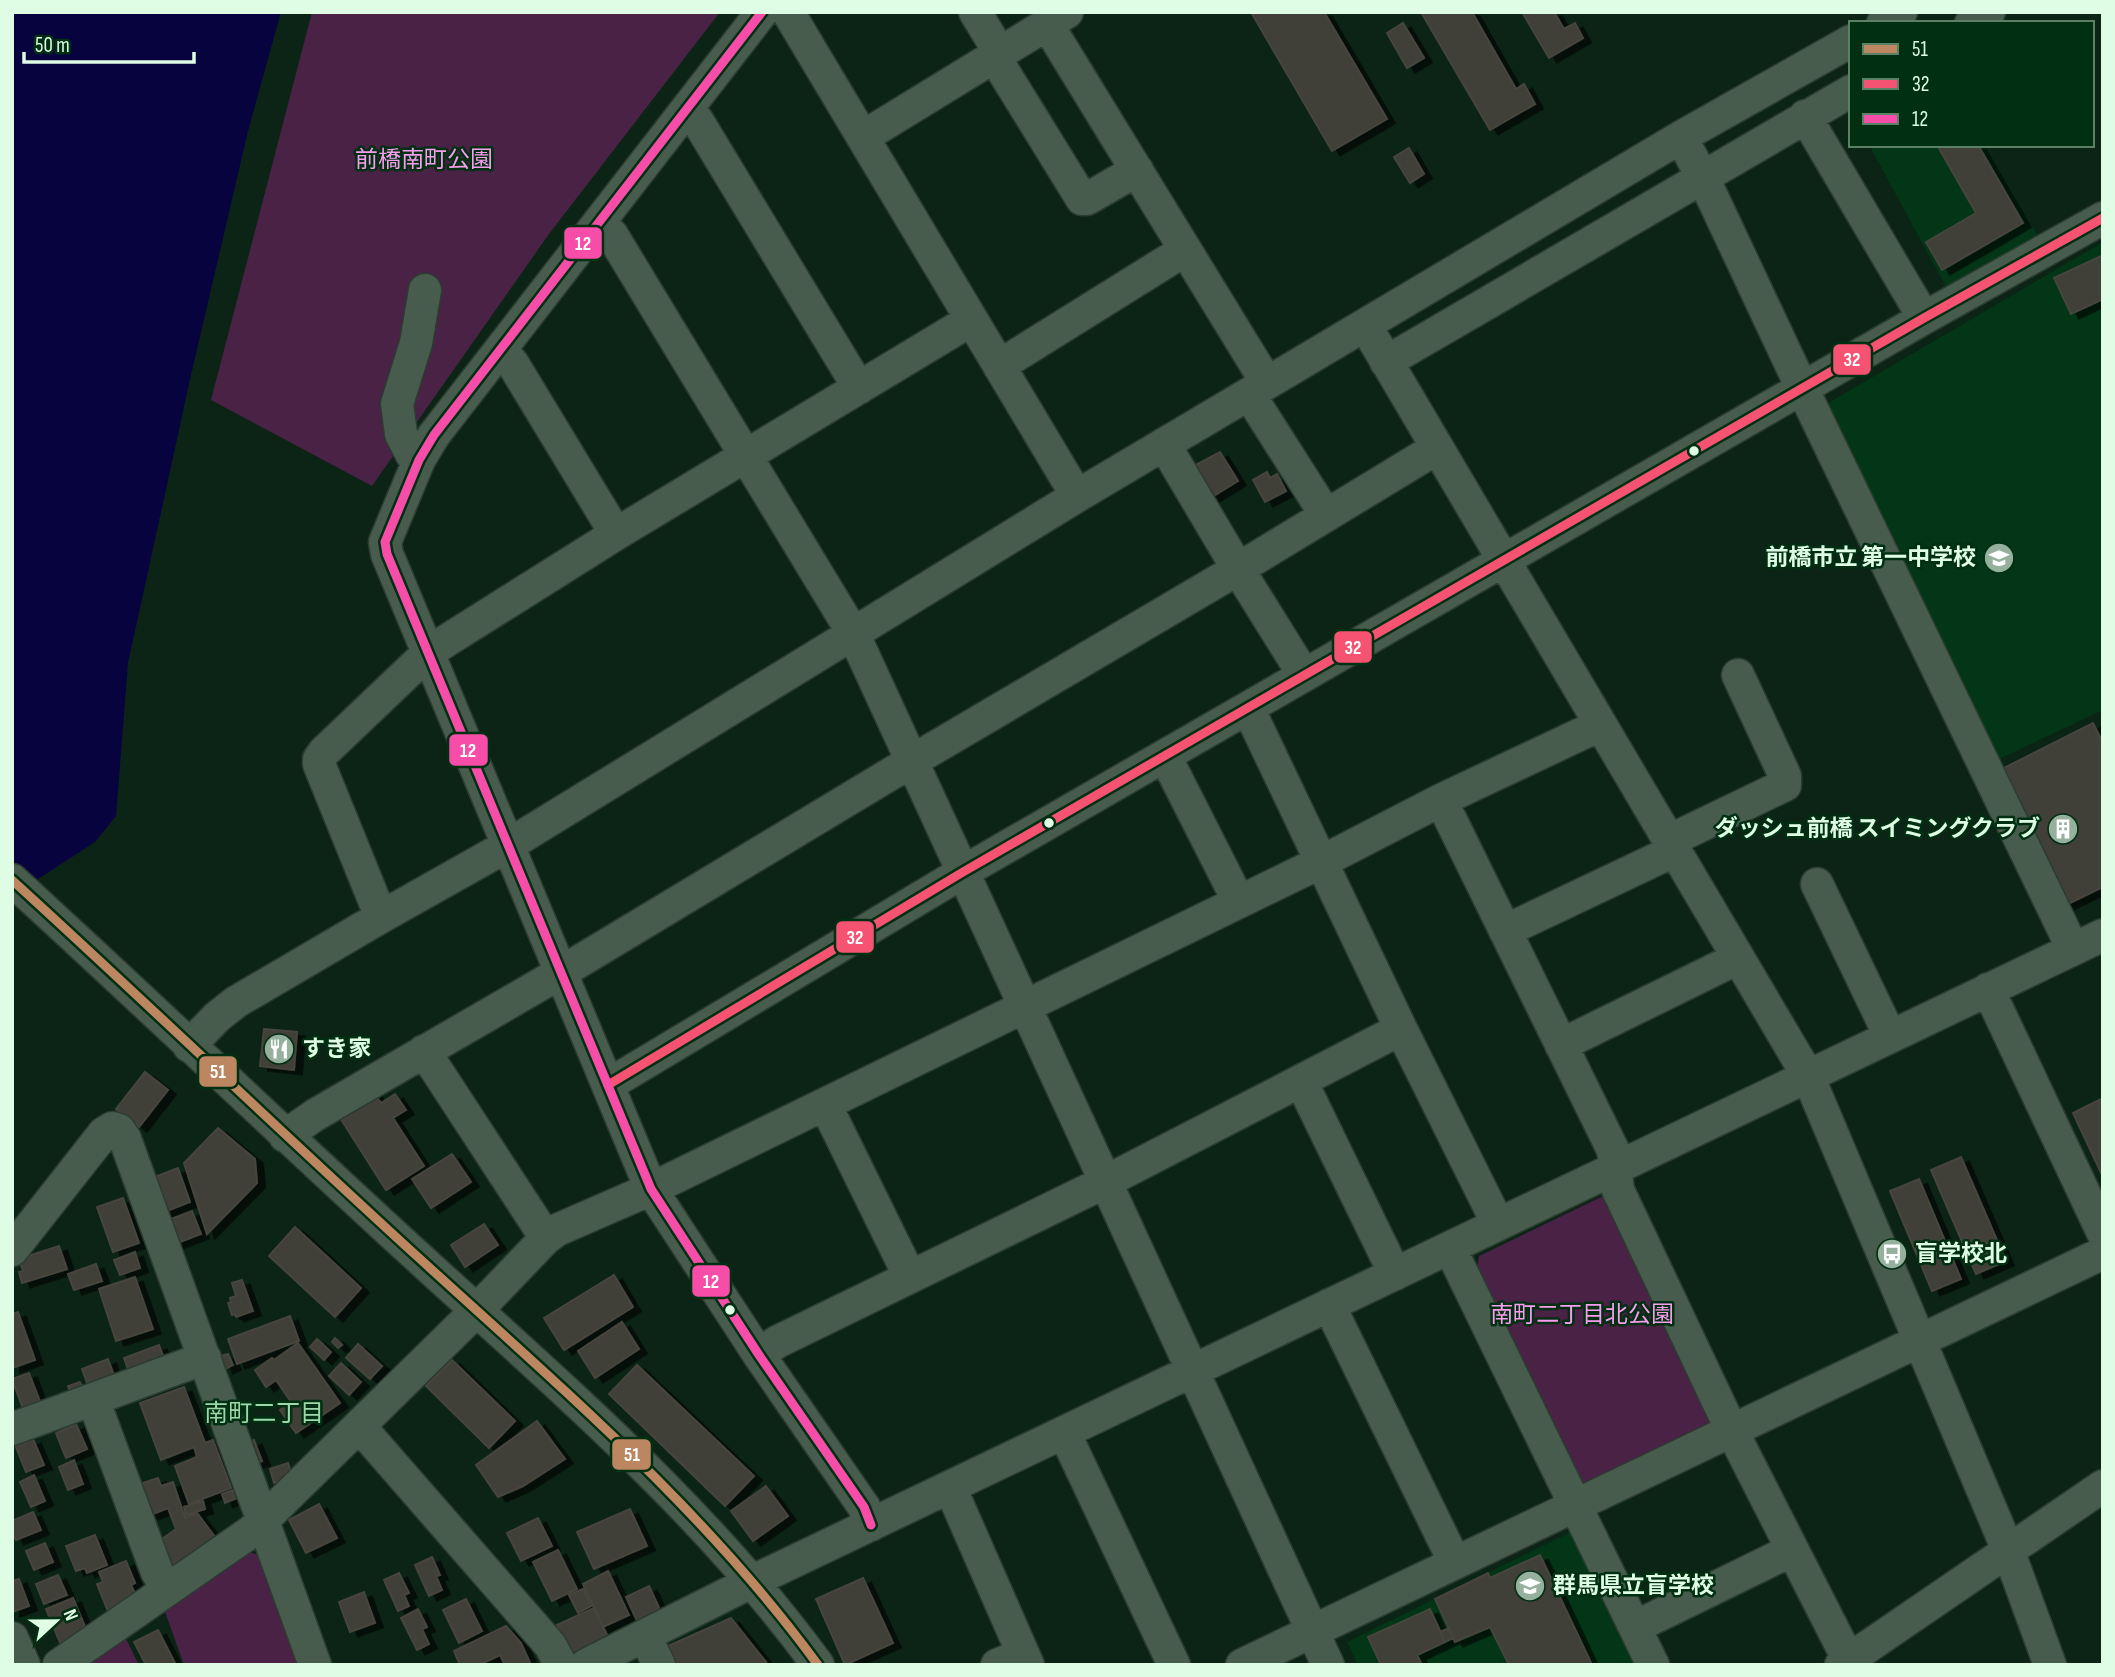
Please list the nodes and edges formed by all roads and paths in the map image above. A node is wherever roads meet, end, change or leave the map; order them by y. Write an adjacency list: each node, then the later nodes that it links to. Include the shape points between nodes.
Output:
1 (762, 12): 8 (street)
2 (788, 12): 10 (street)
3 (975, 12): 6 (street)
4 (1057, 18): 6 (street); 12 (street)
5 (1849, 42): 11 (street)
6 (1000, 53): 10 (street); 12 (street, via 1000,66 1082,199)
7 (1849, 92): 9 (street)
8 (685, 113): 15 (street); 24 (street, via 697,120)
9 (1805, 116): 13 (street); 18 (street)
10 (863, 137): 19 (street)
11 (1681, 137): 13 (street); 20 (street)
12 (1137, 170): 16 (street)
13 (1702, 176): 22 (street); 26 (street)
14 (2103, 218): 18 (street)
15 (600, 222): 21 (street); 29 (street)
16 (1185, 250): 23 (street); 25 (street)
17 (425, 290): 30 (street, via 416,343 397,404 401,434)
18 (1924, 318): 26 (street)
19 (971, 320): 23 (street); 24 (street)
20 (1365, 325): 22 (street); 25 (street)
21 (501, 350): 30 (street); 33 (street)
22 (1386, 362): 28 (street)
23 (999, 366): 31 (street)
24 (859, 388): 29 (street)
25 (1258, 388): 27 (street); 32 (street)
26 (1802, 388): 34 (street); 55 (street)
27 (1164, 444): 31 (street); 35 (street)
28 (1437, 447): 32 (street); 34 (street)
29 (746, 455): 33 (street); 36 (street)
30 (419, 460): 37 (street, via 385,542)
31 (1077, 496): 36 (street)
32 (1326, 515): 35 (street)
33 (616, 534): 37 (street)
34 (1503, 560): 39 (street); 41 (street)
35 (1238, 569): 39 (street); 43 (street)
36 (853, 633): 43 (street); 45 (street)
37 (428, 653): 45 (street); 52 (street, via 319,759)
38 (1738, 675): 46 (street, via 1785,776 1785,785 1677,837)
39 (1304, 676): 40 (street)
40 (1248, 708): 42 (street); 47 (street)
41 (1600, 725): 44 (street); 46 (street)
42 (1165, 756): 48 (street); 51 (street)
43 (912, 761): 48 (street); 57 (street)
44 (1441, 800): 47 (street); 53 (street)
45 (507, 846): 52 (street); 57 (street)
46 (1672, 846): 53 (street, via 1661,857); 56 (street)
47 (1322, 861): 51 (street); 60 (street)
48 (963, 872): 59 (street); 67 (street)
49 (12, 880): 63 (street)
50 (1816, 884): 61 (street)
51 (1240, 902): 59 (street)
52 (381, 917): 63 (street, via 236,1002)
53 (1505, 931): 62 (street)
54 (2103, 936): 55 (street)
55 (2073, 949): 58 (street)
56 (1738, 958): 62 (street); 65 (street)
57 (560, 973): 64 (street); 67 (street)
58 (1988, 989): 61 (street); 74 (street)
59 (1025, 1007): 68 (street); 71 (street)
60 (1401, 1029): 66 (street); 73 (street)
61 (1890, 1037): 65 (street)
62 (1561, 1045): 70 (street, via 1613,1150)
63 (189, 1046): 69 (street)
64 (424, 1051): 69 (street); 75 (street)
65 (1808, 1076): 70 (street); 83 (street)
66 (1301, 1081): 71 (street); 79 (street)
67 (608, 1085): 72 (street)
68 (825, 1104): 72 (street); 80 (street)
69 (285, 1136): 82 (street)
70 (1615, 1168): 73 (street); 90 (street, via 1618,1190)
71 (1105, 1182): 80 (street); 86 (street)
72 (651, 1189): 75 (street); 84 (street)
73 (1498, 1224): 76 (street)
74 (2103, 1233)
75 (546, 1238): 82 (street)
76 (1450, 1248): 79 (street); 94 (street)
77 (12, 1250): 85 (street, via 99,1139 116,1128 125,1139)
78 (2103, 1253): 83 (street)
79 (1395, 1273): 81 (street)
80 (910, 1277): 84 (street)
81 (1329, 1305): 86 (street); 99 (street)
82 (476, 1311): 88 (street); 100 (street, via 657,1478)
83 (1920, 1339): 90 (street); 98 (street)
84 (759, 1355): 96 (street, via 864,1507)
85 (205, 1358): 87 (street); 95 (street)
86 (1192, 1371): 91 (street); 103 (street)
87 (93, 1399): 89 (street); 101 (street)
88 (360, 1427): 95 (street); 111 (street, via 550,1645)
89 (12, 1429)
90 (1732, 1431): 94 (street); 97 (street)
91 (1064, 1433): 93 (street); 115 (street)
92 (2103, 1486): 98 (street)
93 (950, 1487): 96 (street); 106 (street)
94 (1576, 1505): 99 (street); 102 (street)
95 (263, 1522): 101 (street); 110 (street)
96 (871, 1525): 100 (street)
97 (1792, 1550): 102 (street); 107 (street)
98 (2008, 1550): 107 (street); 119 (street)
99 (1455, 1563): 103 (street)
100 (753, 1581): 104 (street); 114 (street)
101 (167, 1590): 109 (street)
102 (1635, 1627): 118 (street)
103 (1313, 1631): 116 (street); 117 (street)
104 (645, 1636): 112 (street); 113 (street)
105 (12, 1638): 108 (street)
106 (1016, 1661)
107 (1846, 1662)
108 (24, 1665)
109 (59, 1665)
110 (316, 1665)
111 (561, 1665)
112 (586, 1665)
113 (659, 1665)
114 (818, 1665)
115 (1174, 1665)
116 (1242, 1665)
117 (1328, 1665)
118 (1653, 1665)
119 (2050, 1665)

